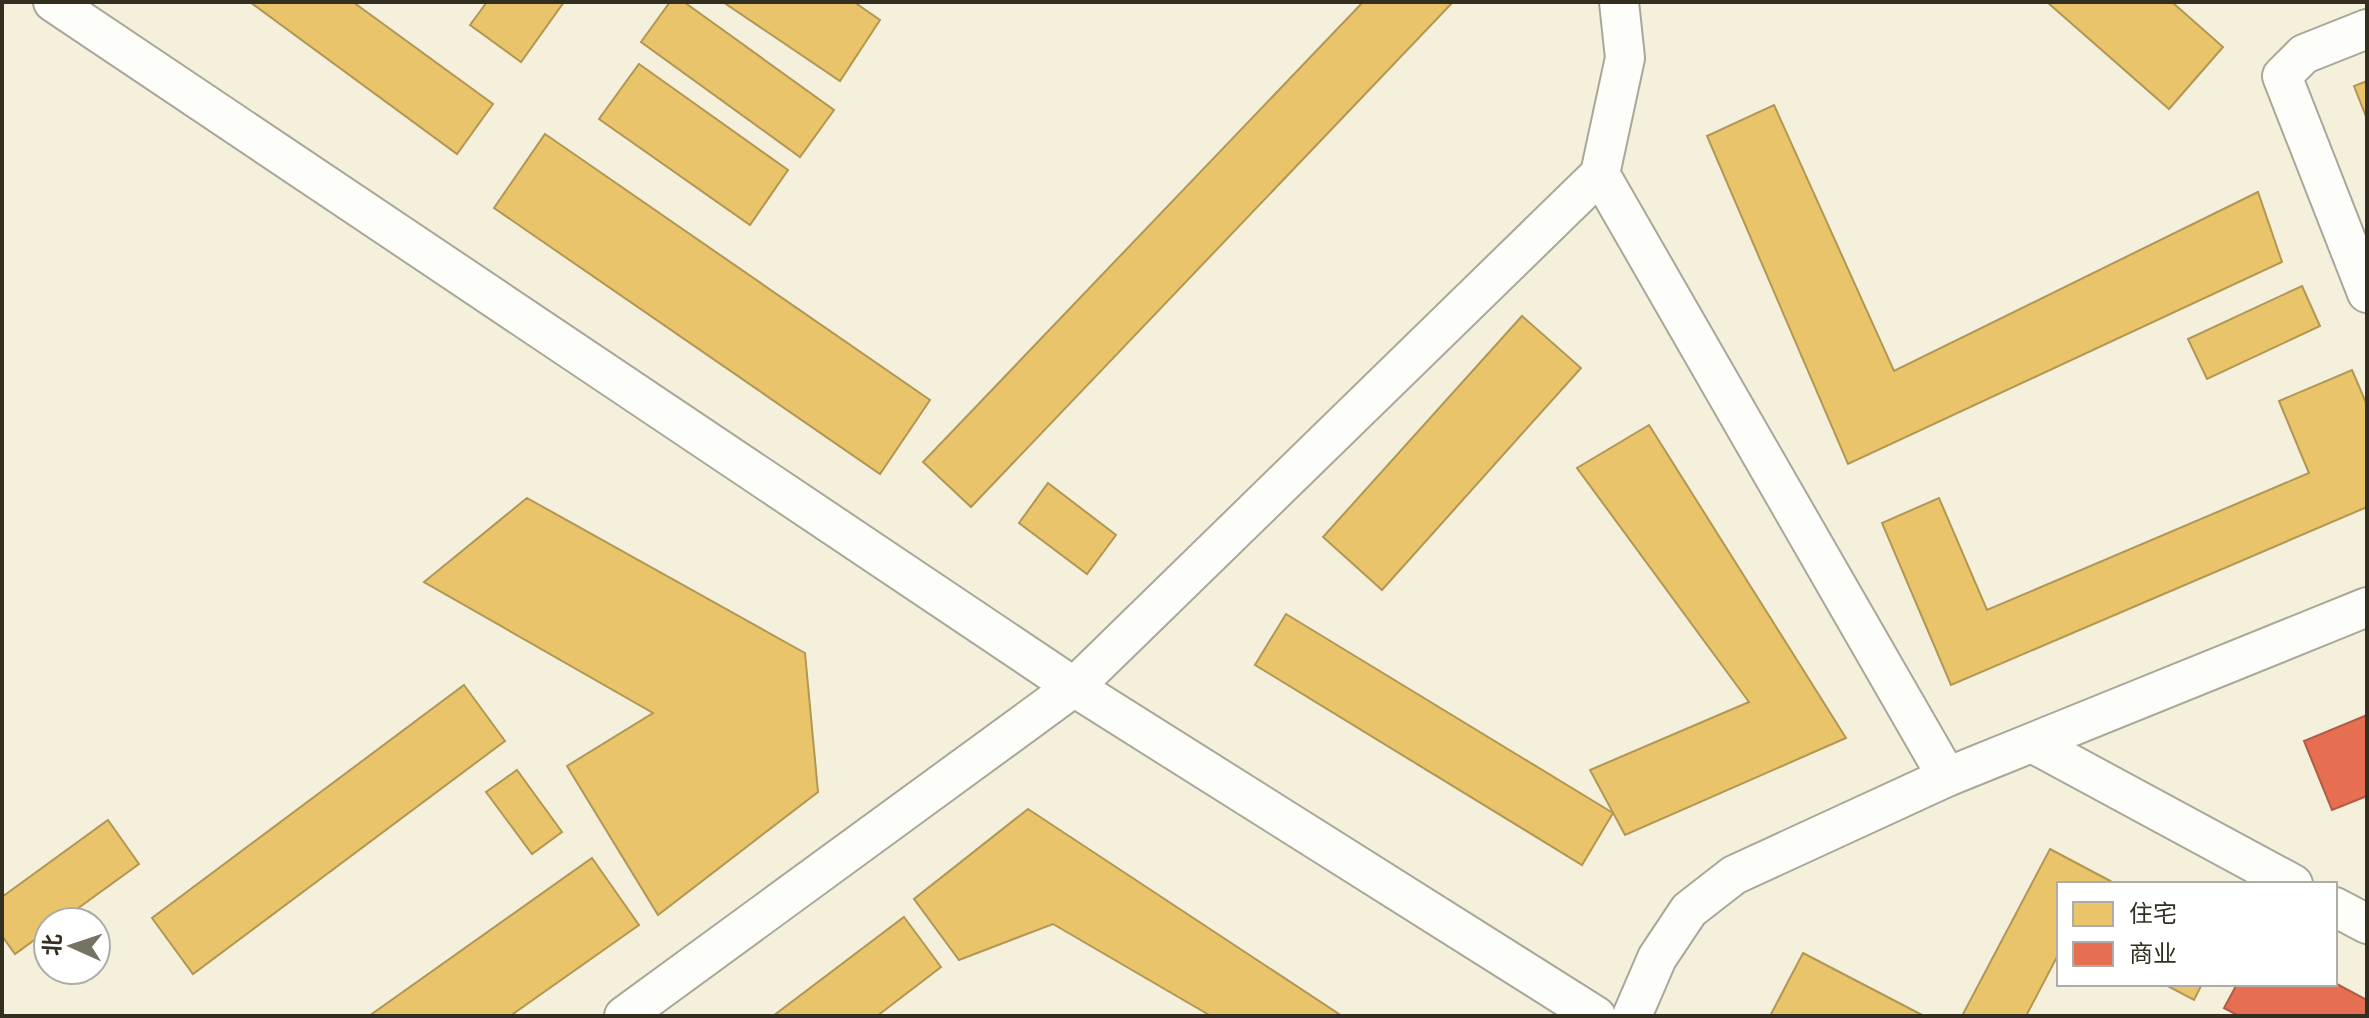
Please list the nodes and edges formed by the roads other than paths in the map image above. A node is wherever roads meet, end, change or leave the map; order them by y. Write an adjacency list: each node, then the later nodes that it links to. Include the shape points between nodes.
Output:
1 (53, 2): 7 (street)
2 (1619, 2): 4 (street, via 1625,58)
3 (2367, 29): 5 (street, via 2304,54 2282,76)
4 (1600, 174): 7 (street); 9 (street)
5 (2367, 293)
6 (2367, 607): 8 (street)
7 (1074, 687): 13 (street); 14 (street)
8 (2032, 743): 9 (street); 10 (street)
9 (1947, 777): 15 (street, via 1734,875 1689,910 1657,958)
10 (2289, 882)
11 (2337, 908): 12 (street)
12 (2367, 924)
13 (624, 1016)
14 (1596, 1016)
15 (1632, 1016)

